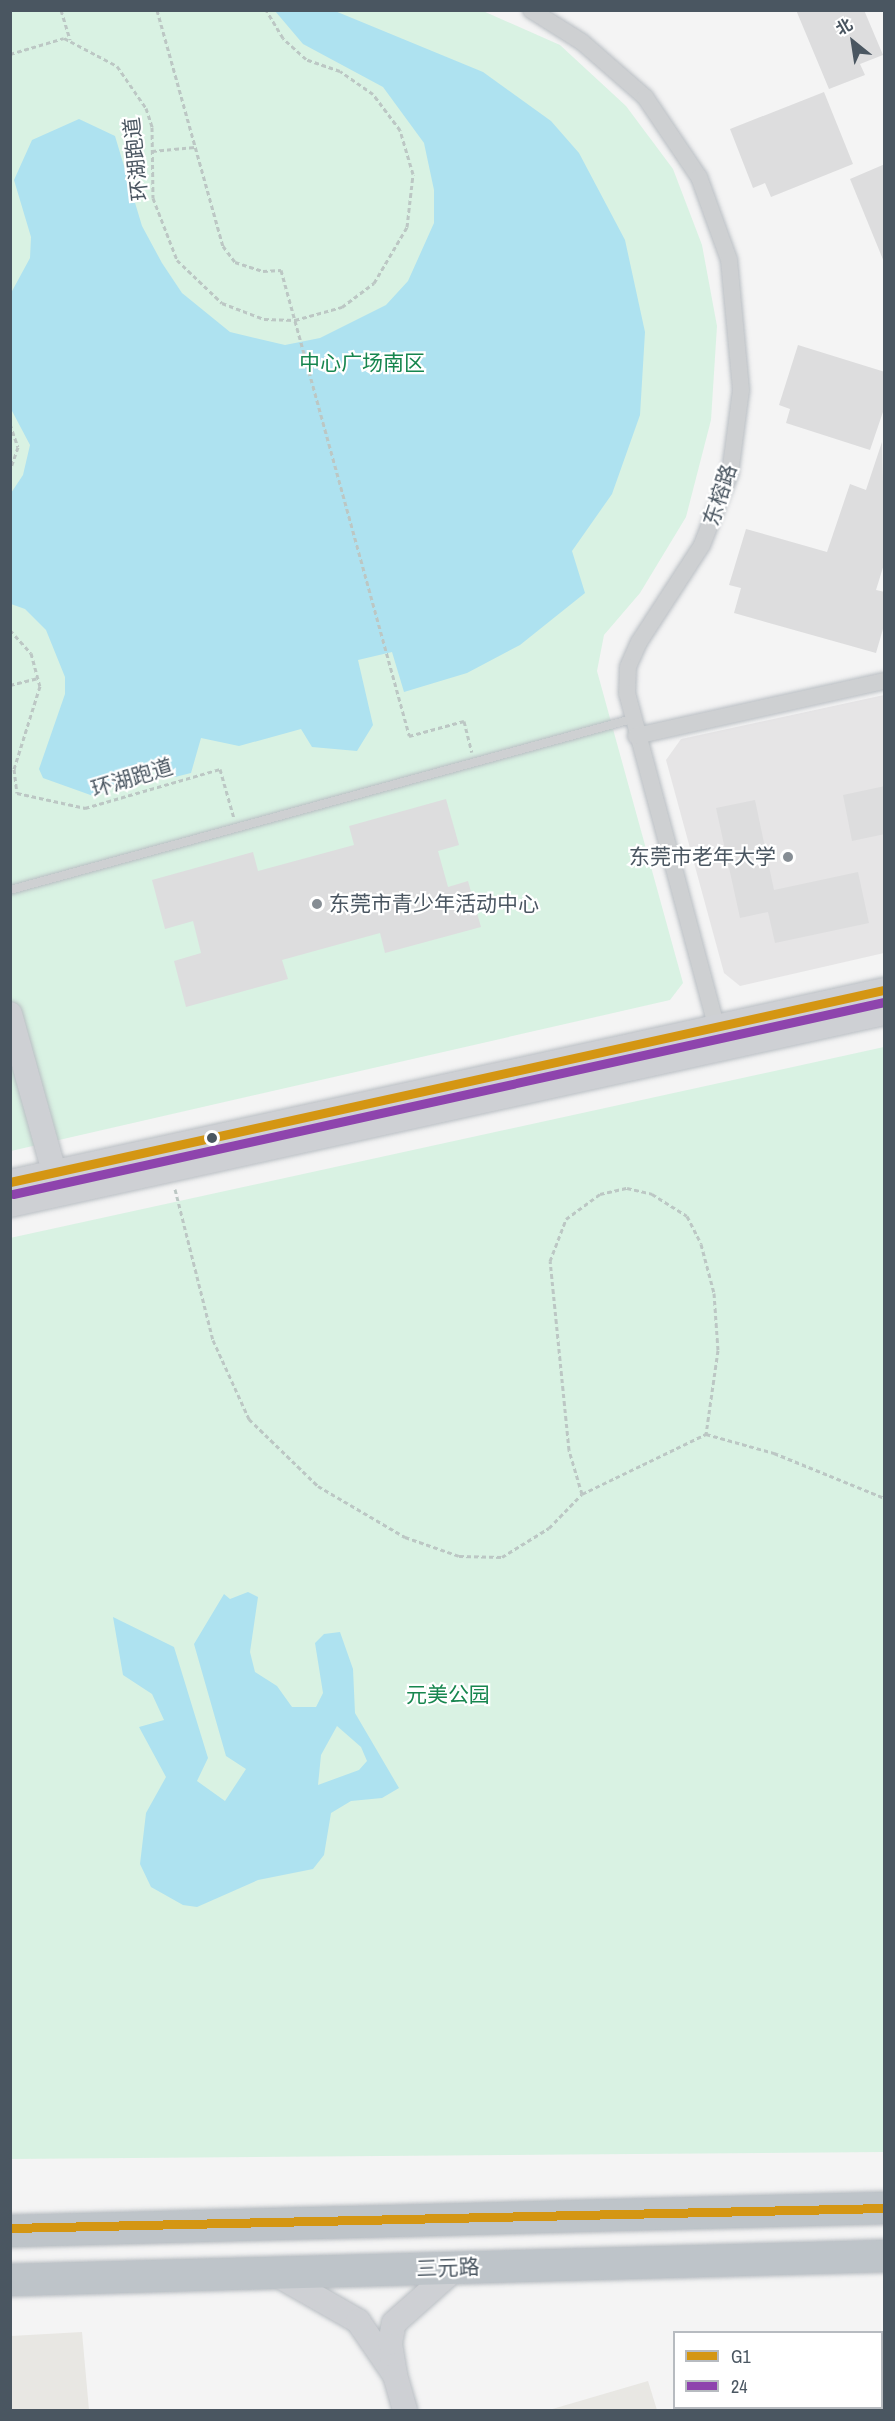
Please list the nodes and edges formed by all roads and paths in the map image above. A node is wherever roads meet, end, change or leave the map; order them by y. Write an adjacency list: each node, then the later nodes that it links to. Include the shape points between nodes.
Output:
1 (62, 10): 5 (path)
2 (157, 10): 7 (path)
3 (266, 10): 9 (path, 环湖跑道, via 283,38 306,59 340,71 373,94 400,130 413,174 407,227 374,283 342,307)
4 (531, 10): 16 (street, 东榕路, via 615,69 677,138 716,218 736,301 741,390 730,473 702,545 628,668)
5 (70, 40): 6 (path, via 57,39); 8 (path, 环湖跑道, via 117,66 135,87 152,127)
6 (10, 54)
7 (196, 147): 8 (path); 9 (path, via 223,246 235,262 263,271 281,270)
8 (152, 151): 9 (path, 环湖跑道, via 150,178 159,219 191,279 244,313)
9 (295, 320): 18 (path, via 409,736 464,721)
10 (10, 424): 11 (path, via 18,447)
11 (10, 470)
12 (10, 630): 13 (path, 环湖跑道, via 31,653)
13 (39, 678): 15 (path); 19 (path, 环湖跑道, via 38,704 12,781 22,796 85,808 220,769)
14 (885, 681): 17 (street)
15 (10, 685)
16 (632, 719): 17 (street, 东榕路); 18 (lane)
17 (636, 736): 24 (street, 东榕路)
18 (474, 762): 19 (lane)
19 (237, 828): 20 (lane)
20 (10, 890)
21 (885, 990): 24 (street)
22 (885, 1013): 25 (street)
23 (10, 1014): 27 (street)
24 (716, 1026): 27 (street)
25 (171, 1170): 27 (street); 30 (path, via 213,1340 249,1419 318,1486 405,1537 459,1556 502,1557 549,1528)
26 (10, 1182): 27 (street)
27 (57, 1184): 28 (street)
28 (10, 1205)
29 (706, 1434): 30 (path); 30 (path, via 718,1350 714,1293 701,1244 687,1216 652,1194 627,1188 600,1194 566,1219 550,1261 569,1450); 31 (path, via 774,1453)
30 (582, 1494)
31 (885, 1498)
32 (885, 2208): 33 (highway)
33 (13, 2230)
34 (885, 2256): 35 (highway, 三元路)
35 (456, 2268): 36 (highway, 三元路); 38 (street, via 394,2323 390,2343)
36 (274, 2274): 37 (highway, 三元路); 38 (street, via 358,2321)
37 (16, 2283)
38 (395, 2375): 39 (street)
39 (405, 2410)

